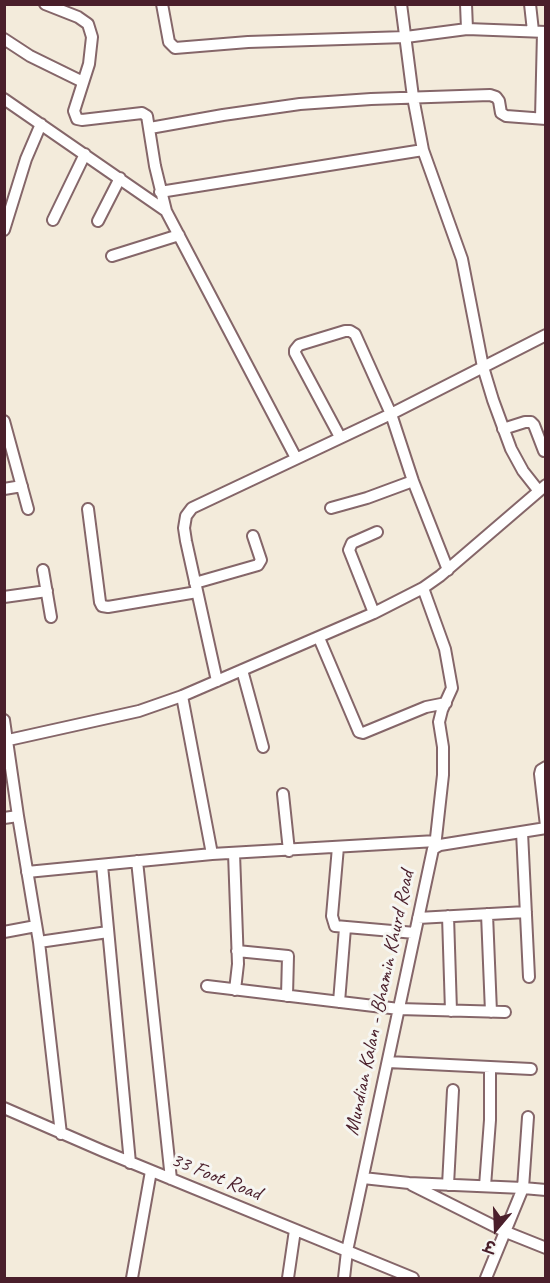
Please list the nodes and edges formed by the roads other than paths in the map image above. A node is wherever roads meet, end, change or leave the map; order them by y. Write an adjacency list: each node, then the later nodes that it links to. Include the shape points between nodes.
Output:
1 (45, 4): 10 (street, via 88,24 92,50)
2 (162, 4): 8 (street, via 169,42 175,48)
3 (402, 4): 8 (street)
4 (466, 4): 6 (street)
5 (530, 4): 7 (street)
6 (467, 29): 7 (street); 8 (street)
7 (540, 32): 13 (street)
8 (406, 37): 11 (street)
9 (4, 39): 10 (street)
10 (83, 82): 15 (street, via 75,111 77,119 142,113)
11 (413, 97): 13 (street, via 490,95 496,97 501,113 506,116); 15 (street, via 300,104); 16 (street)
12 (4, 99): 14 (street)
13 (543, 119)
14 (41, 124): 17 (street); 23 (street)
15 (150, 128): 19 (street)
16 (423, 150): 19 (street); 27 (street, via 462,259)
17 (85, 154): 18 (street); 21 (street)
18 (120, 178): 20 (street); 22 (street)
19 (160, 192): 20 (street)
20 (166, 211): 24 (street)
21 (53, 220)
22 (98, 221)
23 (4, 230)
24 (179, 236): 25 (street); 34 (street)
25 (112, 256)
26 (546, 335): 27 (street)
27 (483, 367): 28 (street); 30 (street)
28 (391, 414): 32 (street); 32 (street, via 355,334 345,331 299,345 295,353); 35 (street)
29 (4, 422): 31 (street)
30 (503, 429): 33 (street, via 531,422); 37 (street, via 523,471)
31 (6, 435): 36 (street)
32 (340, 437): 34 (street)
33 (544, 451)
34 (296, 458): 46 (street, via 192,508 184,528)
35 (413, 481): 39 (street); 45 (street)
36 (22, 486): 38 (street); 40 (street)
37 (542, 488): 45 (street)
38 (4, 489)
39 (331, 508)
40 (28, 509)
41 (88, 509): 46 (street, via 102,606)
42 (377, 532): 50 (street, via 352,543 349,550)
43 (253, 536): 46 (street, via 261,560 258,565)
44 (43, 570): 48 (street)
45 (448, 570): 47 (street)
46 (196, 587): 54 (street)
47 (423, 588): 50 (street); 56 (street, via 445,649 452,688)
48 (47, 591): 49 (street); 51 (street)
49 (4, 597)
50 (374, 613): 52 (street)
51 (51, 617)
52 (319, 638): 53 (street); 56 (street, via 359,732)
53 (242, 670): 54 (street); 59 (street)
54 (216, 681): 55 (street)
55 (182, 696): 58 (street, via 138,711); 70 (street)
56 (446, 703): 66 (street, via 440,722 443,775)
57 (4, 720): 58 (street)
58 (7, 740): 62 (street)
59 (263, 747)
60 (546, 767): 64 (street, via 540,774)
61 (283, 794): 68 (street)
62 (18, 816): 63 (street); 73 (street)
63 (4, 818)
64 (546, 827): 65 (street, Mundian Kalan - Bhamin Khurd Road)
65 (522, 831): 66 (street, Mundian Kalan - Bhamin Khurd Road); 74 (street)
66 (435, 844): 67 (street); 77 (street, Mundian Kalan - Bhamin Khurd Road)
67 (338, 848): 68 (street); 79 (street, via 332,916 335,926)
68 (289, 851): 69 (street)
69 (234, 853): 70 (street); 84 (street)
70 (212, 854): 71 (street)
71 (137, 861): 72 (street); 104 (street)
72 (102, 865): 73 (street); 81 (street)
73 (27, 872): 78 (street)
74 (526, 912): 75 (street); 85 (street)
75 (487, 914): 76 (street); 92 (street)
76 (448, 916): 77 (street); 91 (street)
77 (418, 918): 82 (street, Mundian Kalan - Bhamin Khurd Road)
78 (36, 926): 80 (street); 83 (street)
79 (345, 928): 82 (street); 89 (street)
80 (4, 932)
81 (108, 932): 83 (street); 101 (street)
82 (415, 933): 90 (street, Mundian Kalan - Bhamin Khurd Road)
83 (39, 942): 100 (street)
84 (237, 951): 87 (street); 88 (street, via 288,956)
85 (529, 977)
86 (207, 986): 87 (street)
87 (235, 990): 88 (street)
88 (287, 996): 89 (street)
89 (339, 1002): 90 (street)
90 (399, 1009): 91 (street); 94 (street, Mundian Kalan - Bhamin Khurd Road)
91 (451, 1011): 92 (street)
92 (490, 1012): 93 (street)
93 (505, 1012)
94 (388, 1062): 95 (street); 103 (street, Mundian Kalan - Bhamin Khurd Road)
95 (490, 1067): 96 (street); 107 (street)
96 (531, 1069)
97 (453, 1090): 106 (street)
98 (4, 1108): 100 (street, 33 Foot Road)
99 (528, 1117): 108 (street)
100 (61, 1134): 101 (street, 33 Foot Road)
101 (130, 1163): 102 (street, 33 Foot Road)
102 (151, 1171): 104 (street, 33 Foot Road); 114 (street)
103 (363, 1178): 105 (street); 113 (street, Mundian Kalan - Bhamin Khurd Road)
104 (171, 1179): 110 (street, 33 Foot Road)
105 (409, 1183): 106 (street); 111 (street)
106 (448, 1185): 107 (street)
107 (485, 1186): 108 (street)
108 (523, 1188): 109 (street); 111 (street)
109 (546, 1190)
110 (295, 1230): 113 (street, 33 Foot Road); 115 (street)
111 (506, 1232): 112 (street); 118 (street)
112 (546, 1248)
113 (347, 1251): 116 (street, Mundian Kalan - Bhamin Khurd Road); 117 (street, 33 Foot Road)
114 (132, 1278)
115 (288, 1278)
116 (344, 1278)
117 (413, 1278)
118 (486, 1278)

